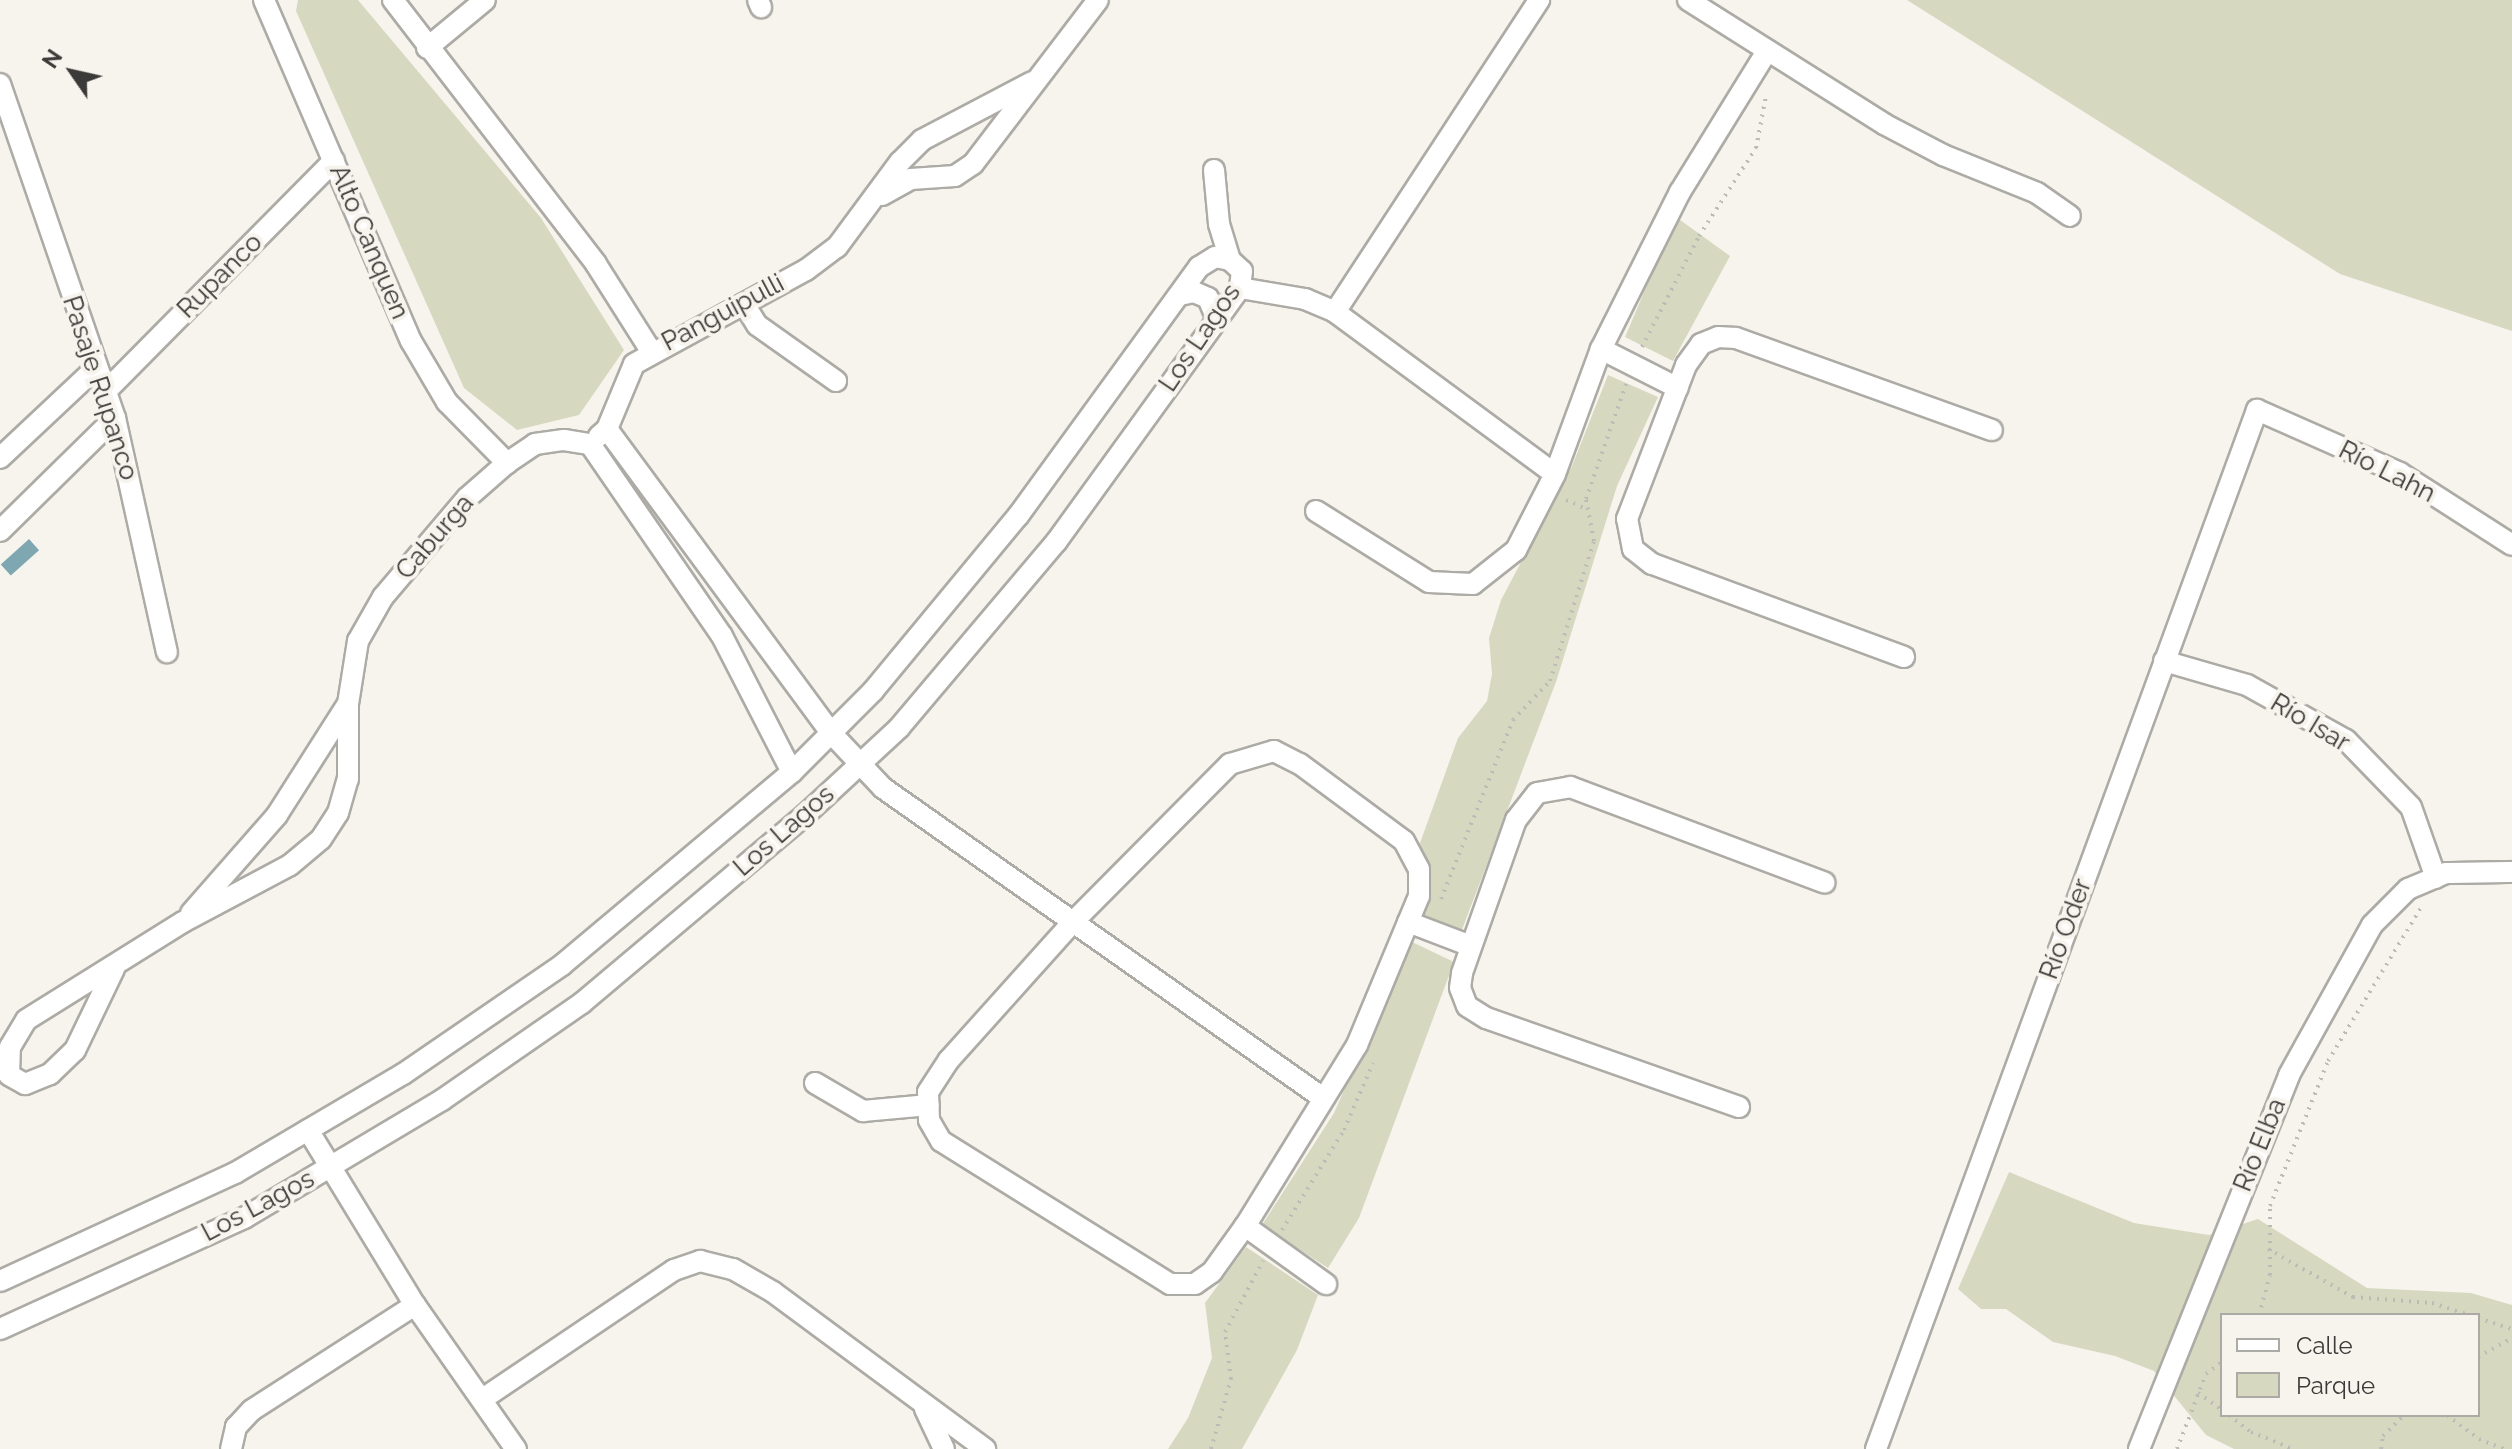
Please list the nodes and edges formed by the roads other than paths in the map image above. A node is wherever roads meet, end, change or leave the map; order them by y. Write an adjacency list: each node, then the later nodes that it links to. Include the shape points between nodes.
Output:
1 (264, 0): 11 (street, Alto Canquen)
2 (393, 0): 7 (street)
3 (485, 0): 7 (street)
4 (1098, 0): 9 (street, Panguipulli)
5 (1539, 0): 19 (street)
6 (1688, 0): 8 (street)
7 (427, 48): 22 (street, via 596,264)
8 (1767, 51): 14 (street, via 1913,140 2037,193); 21 (street, via 1680,192)
9 (1032, 82): 13 (street, Panguipulli, via 922,140); 13 (street, Panguipulli, via 973,164 955,176 911,179)
10 (0, 84): 23 (street, Pasaje Rupanco)
11 (334, 161): 26 (street, Rupanco); 33 (street, Alto Canquen, via 422,362 465,424)
12 (1214, 170): 15 (street, via 1219,224)
13 (878, 197): 18 (street, Panguipulli, via 837,247)
14 (2070, 216)
15 (1230, 260): 16 (street, Los Lagos, via 1242,271); 17 (street, Los Lagos, via 1215,257 1199,267)
16 (1240, 288): 19 (street, via 1305,299); 20 (street, Los Lagos)
17 (1180, 295): 20 (street, via 1194,292 1208,298); 44 (street, Los Lagos, via 1018,516)
18 (744, 304): 22 (street, Panguipulli); 24 (street, via 757,325)
19 (1335, 312): 34 (street)
20 (1217, 319): 45 (street, Los Lagos, via 1056,542 899,728)
21 (1601, 349): 25 (street); 34 (street)
22 (651, 351): 29 (street, Panguipulli, via 629,373)
23 (97, 367): 26 (street, Pasaje Rupanco); 32 (street)
24 (836, 381)
25 (1678, 388): 30 (street, via 1695,350 1727,336); 41 (street, via 1627,519 1628,540 1638,555)
26 (106, 391): 28 (street, Pasaje Rupanco)
27 (2257, 410): 37 (street, Río Lahn, via 2400,473); 42 (street, Río Oder)
28 (115, 418): 36 (street); 40 (street, Pasaje Rupanco)
29 (607, 429): 31 (street, Panguipulli); 38 (street)
30 (1992, 430)
31 (590, 444): 33 (street, Caburga, via 535,444); 39 (street)
32 (0, 458)
33 (507, 463): 43 (street, Caburga, via 467,498 383,597 358,641)
34 (1555, 474): 35 (street, via 1516,550 1473,584 1429,582)
35 (1316, 511)
36 (0, 531)
37 (2512, 545)
38 (748, 616): 39 (street); 44 (street)
39 (722, 636): 46 (street)
40 (167, 652)
41 (1904, 657)
42 (2164, 661): 48 (street, Río Isar, via 2247,685 2346,740 2411,807); 72 (street, Río Oder)
43 (348, 704): 50 (street, Caburga, via 277,815); 50 (street, Caburga, via 348,779 338,813 321,839 290,865)
44 (832, 734): 45 (street); 46 (street, Los Lagos)
45 (859, 765): 52 (street, via 915,813); 60 (street, Los Lagos, via 582,1003 442,1100)
46 (792, 772): 59 (street, Los Lagos, via 562,965 403,1074)
47 (2512, 872): 48 (street)
48 (2436, 878): 73 (street, Río Elba, via 2408,889 2372,925 2289,1075)
49 (1825, 883): 53 (street, via 1580,790 1558,787 1537,793 1521,809)
50 (183, 922): 54 (street, Caburga)
51 (1408, 922): 52 (street, via 1419,896 1419,869 1404,841 1300,764 1274,751 1230,764); 53 (street); 56 (street, via 1357,1045)
52 (1071, 924): 56 (street); 57 (street, via 949,1060 928,1092)
53 (1471, 946): 58 (street, via 1460,988 1476,1013)
54 (114, 969): 54 (street, Caburga, via 26,1020 10,1047 9,1075 25,1084 50,1074 75,1050)
55 (815, 1083): 57 (street, via 863,1111)
56 (1323, 1098): 61 (street)
57 (929, 1105): 61 (street, via 929,1120 941,1141 1170,1284 1195,1284 1212,1272)
58 (1739, 1107)
59 (308, 1130): 60 (street); 62 (street, Los Lagos, via 235,1173)
60 (331, 1166): 64 (street); 65 (street, Los Lagos, via 244,1218)
61 (1245, 1226): 63 (street)
62 (0, 1281)
63 (1326, 1284)
64 (415, 1305): 67 (street); 69 (street, via 252,1410 236,1427)
65 (0, 1329)
66 (916, 1396): 67 (street, via 773,1292 733,1269 700,1261 674,1270); 68 (street); 71 (street)
67 (484, 1398): 70 (street)
68 (980, 1444): 71 (street, via 956,1442)
69 (231, 1449)
70 (516, 1449)
71 (947, 1449)
72 (1876, 1449)
73 (2139, 1449)

